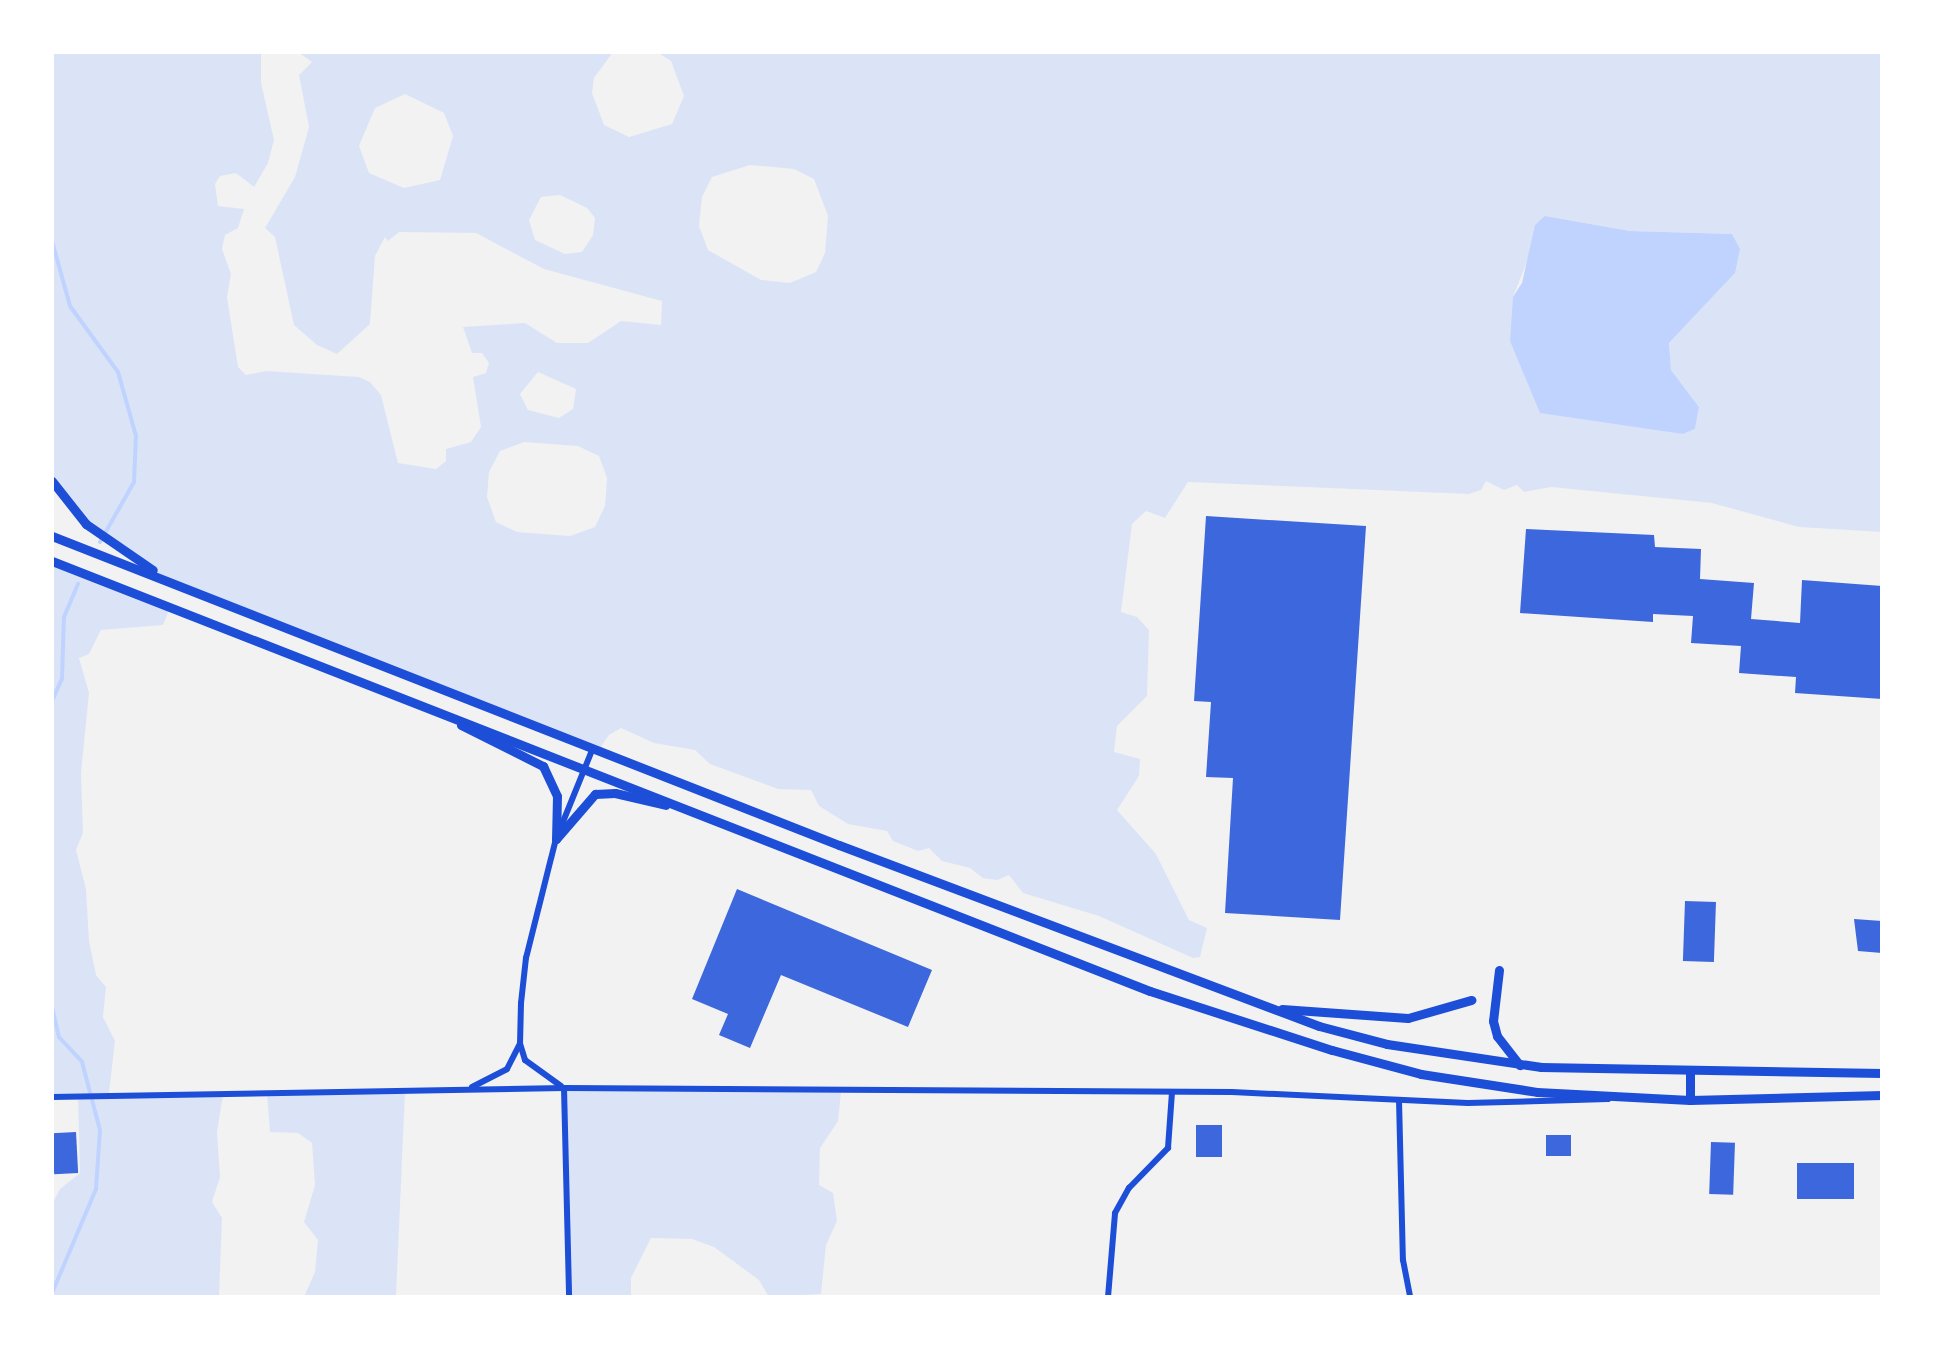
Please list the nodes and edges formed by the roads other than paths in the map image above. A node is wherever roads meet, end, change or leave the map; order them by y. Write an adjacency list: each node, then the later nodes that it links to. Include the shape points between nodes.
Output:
1 (52, 481): 4 (main road, via 108,542)
2 (52, 536): 4 (main road)
3 (52, 561): 5 (main road)
4 (189, 589): 6 (main road)
5 (407, 698): 7 (main road); 9 (main road, via 543,766 557,796)
6 (594, 746): 7 (street); 12 (main road)
7 (584, 767): 8 (main road); 9 (street)
8 (699, 812): 9 (main road, via 615,793 595,794); 22 (main road, via 1150,991 1332,1050 1421,1074)
9 (556, 839): 13 (street, via 526,958)
10 (1499, 970): 14 (main road, via 1493,1021 1497,1036)
11 (1471, 1000): 12 (main road, via 1408,1018)
12 (1262, 1007): 14 (main road, via 1429,1051)
13 (520, 1044): 17 (street, via 531,1067); 18 (street, via 499,1076)
14 (1520, 1065): 15 (main road)
15 (1690, 1072): 16 (main road); 24 (main road)
16 (1882, 1073)
17 (564, 1088): 18 (street); 19 (street); 25 (street)
18 (460, 1090): 21 (street)
19 (1172, 1092): 23 (street); 26 (street, via 1168,1148 1129,1188 1115,1213)
20 (1882, 1095): 24 (main road)
21 (52, 1097)
22 (1619, 1098): 23 (street, via 1559,1104); 24 (main road)
23 (1399, 1100): 27 (street, via 1403,1260)
24 (1690, 1100)
25 (569, 1297)
26 (1108, 1297)
27 (1410, 1297)

